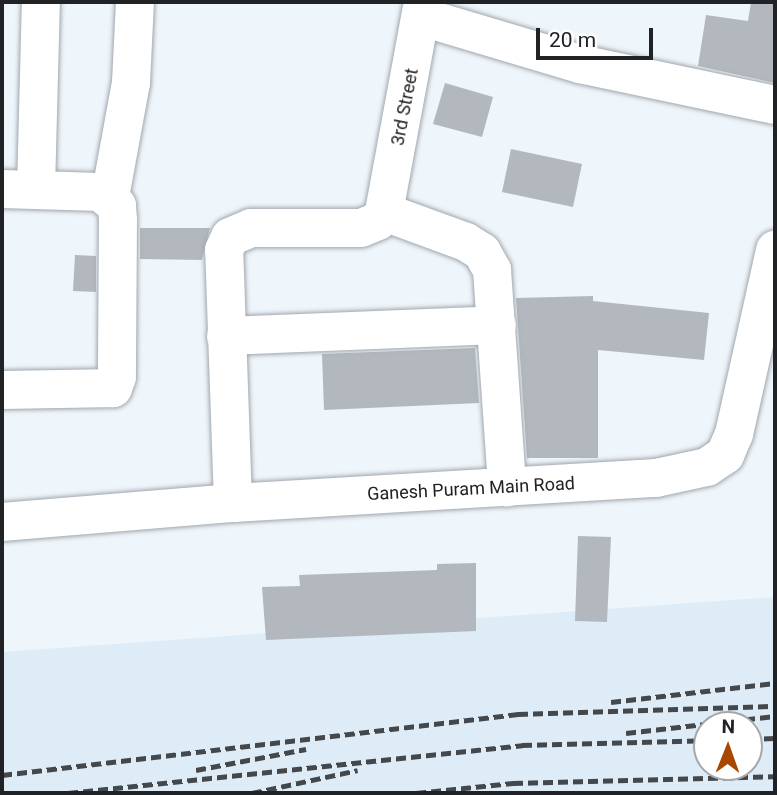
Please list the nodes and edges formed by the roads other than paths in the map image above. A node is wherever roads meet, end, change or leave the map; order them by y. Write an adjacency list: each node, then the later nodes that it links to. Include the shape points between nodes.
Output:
1 (41, 2): 5 (street)
2 (135, 2): 6 (street, via 131,83)
3 (423, 10): 4 (street, via 580,64); 7 (street, 3rd Street)
4 (775, 106)
5 (19, 189): 6 (street, via 90,190)
6 (110, 197): 11 (street, via 117,206 117,382 109,391)
7 (384, 212): 9 (street, via 482,252 492,271); 10 (street, via 378,221 361,228 251,228 230,237 223,266)
8 (775, 250): 12 (street, Ganesh Puram Main Road, via 726,455 681,475)
9 (497, 325): 10 (street); 12 (street)
10 (226, 336): 13 (street)
11 (2, 390)
12 (507, 487): 13 (street, Ganesh Puram Main Road)
13 (233, 503): 14 (street, Ganesh Puram Main Road)
14 (2, 522)

